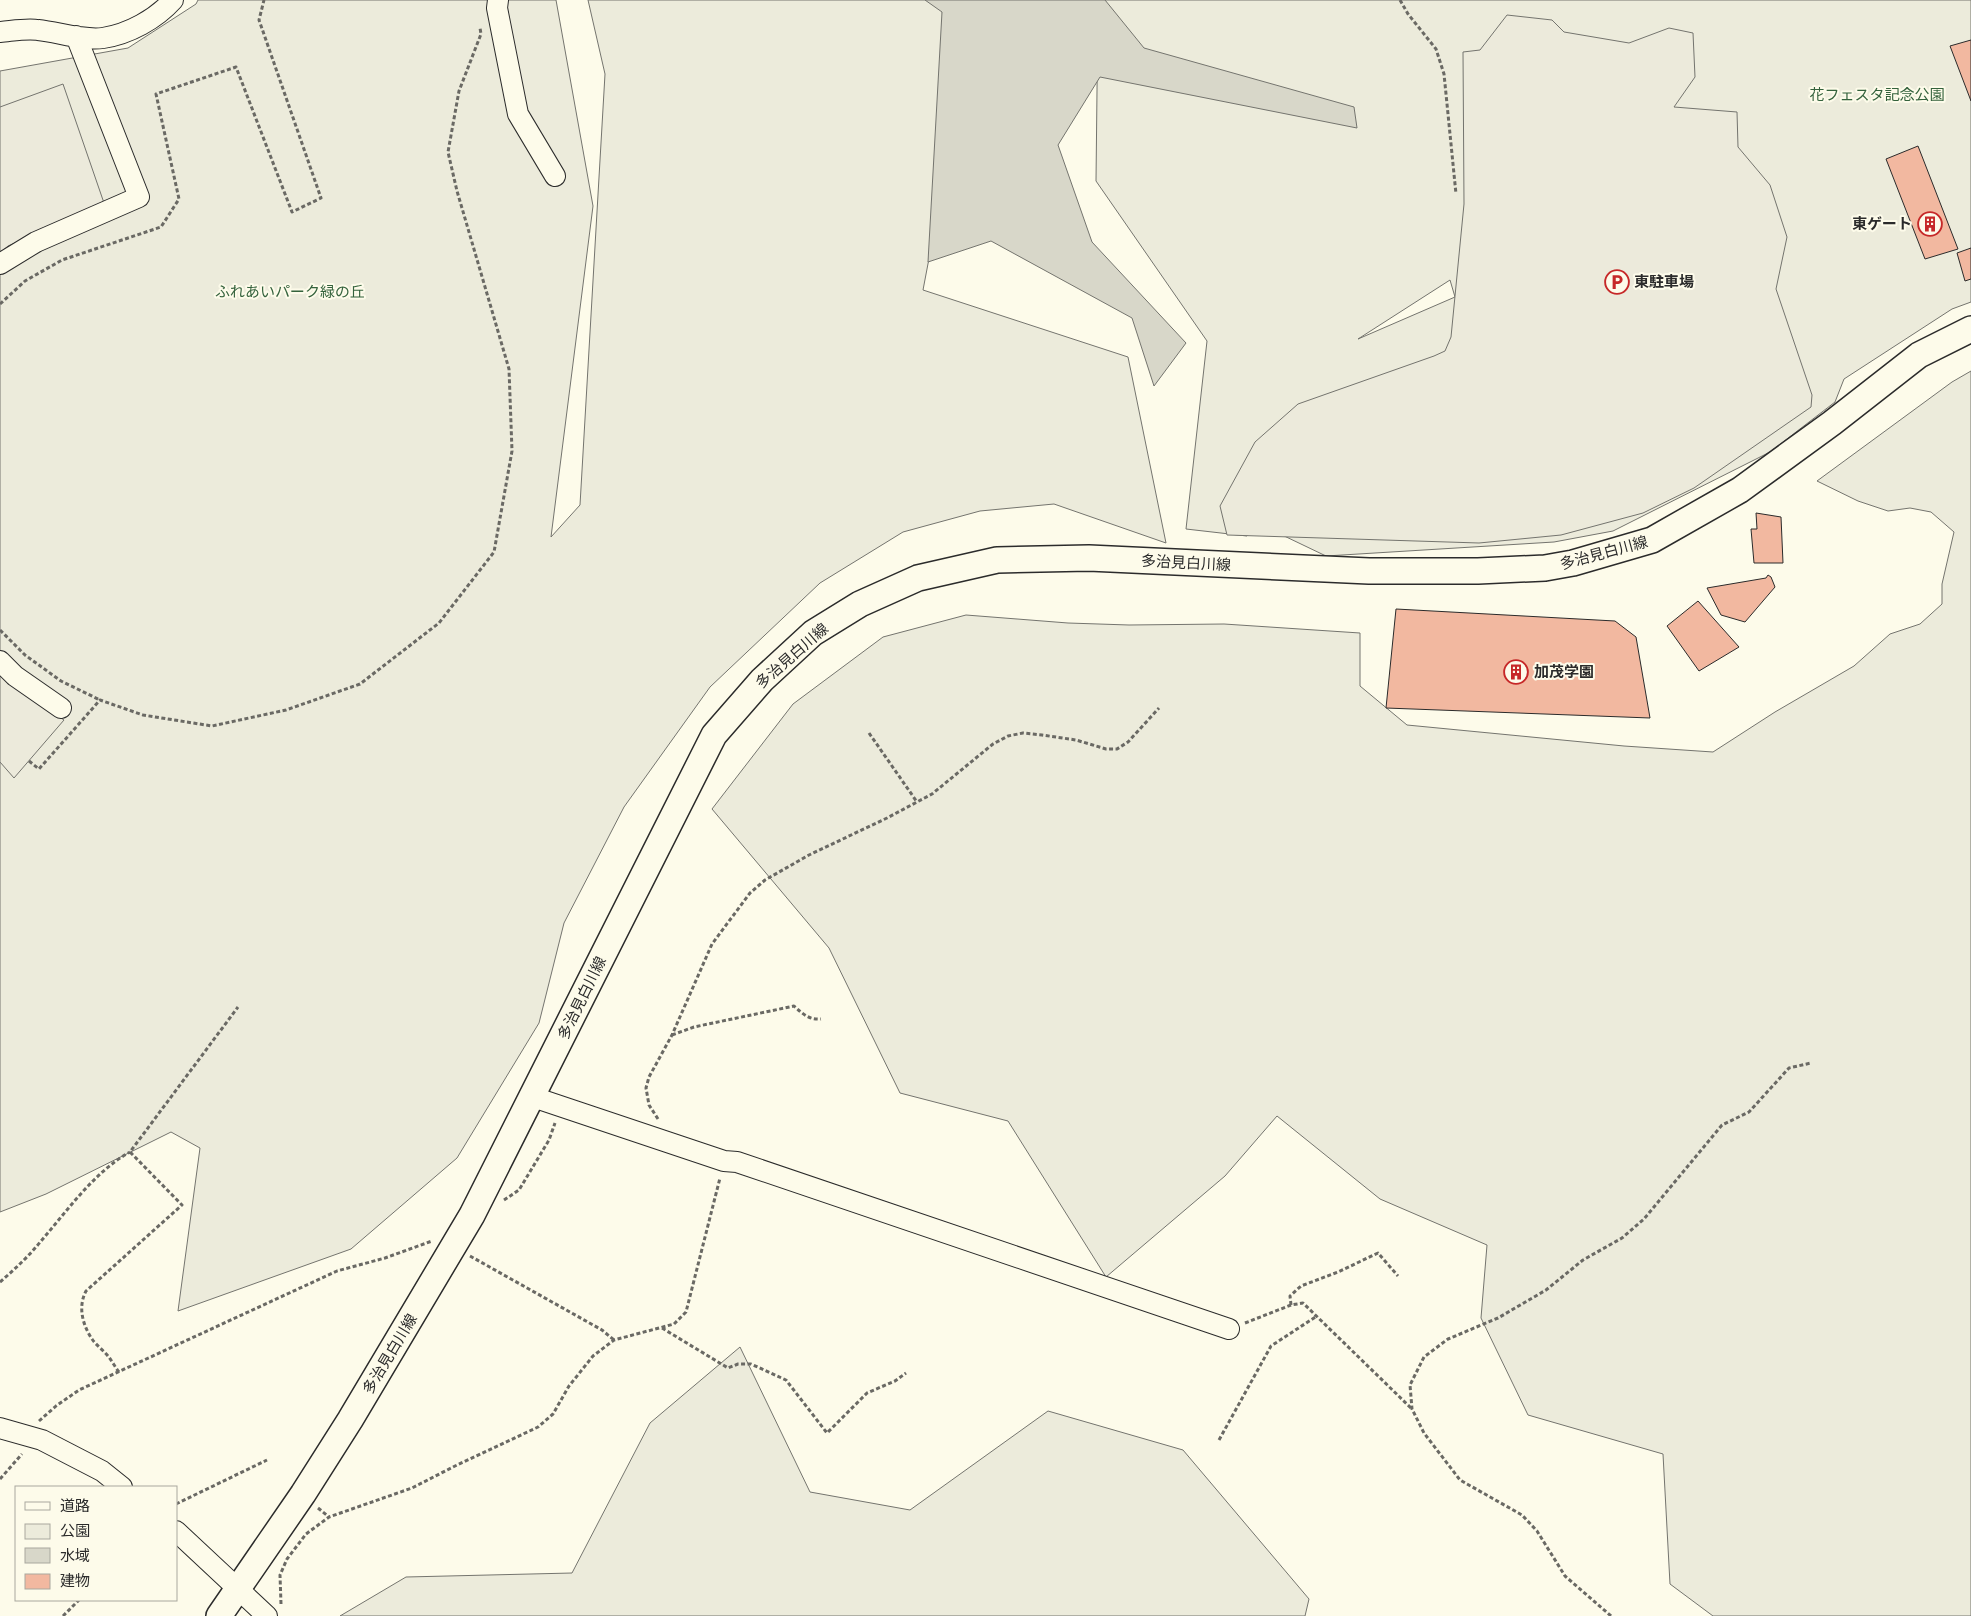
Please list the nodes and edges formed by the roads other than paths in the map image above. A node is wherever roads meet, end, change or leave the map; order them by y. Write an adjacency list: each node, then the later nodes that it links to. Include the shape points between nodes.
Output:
1 (174, 0): 4 (street, via 135,28 103,38)
2 (498, 0): 5 (street, via 499,24 518,114)
3 (0, 32): 4 (street, via 36,29)
4 (76, 36): 6 (street, via 139,197 36,242)
5 (555, 176)
6 (0, 264)
7 (1971, 329): 10 (main road, 多治見白川線, via 1919,355 1740,490 1652,540 1573,564 1478,571 1369,571 1090,558 997,560 918,578 860,604 813,633 762,680 714,735)
8 (0, 661): 9 (street)
9 (61, 708)
10 (533, 1097): 11 (street, via 724,1161 746,1165); 15 (main road, 多治見白川線, via 472,1215 345,1428)
11 (1229, 1329)
12 (0, 1428): 13 (street, via 30,1436 102,1471)
13 (121, 1486)
14 (178, 1533): 15 (street)
15 (238, 1590): 16 (street); 17 (main road, 多治見白川線)
16 (273, 1614)
17 (219, 1616)

